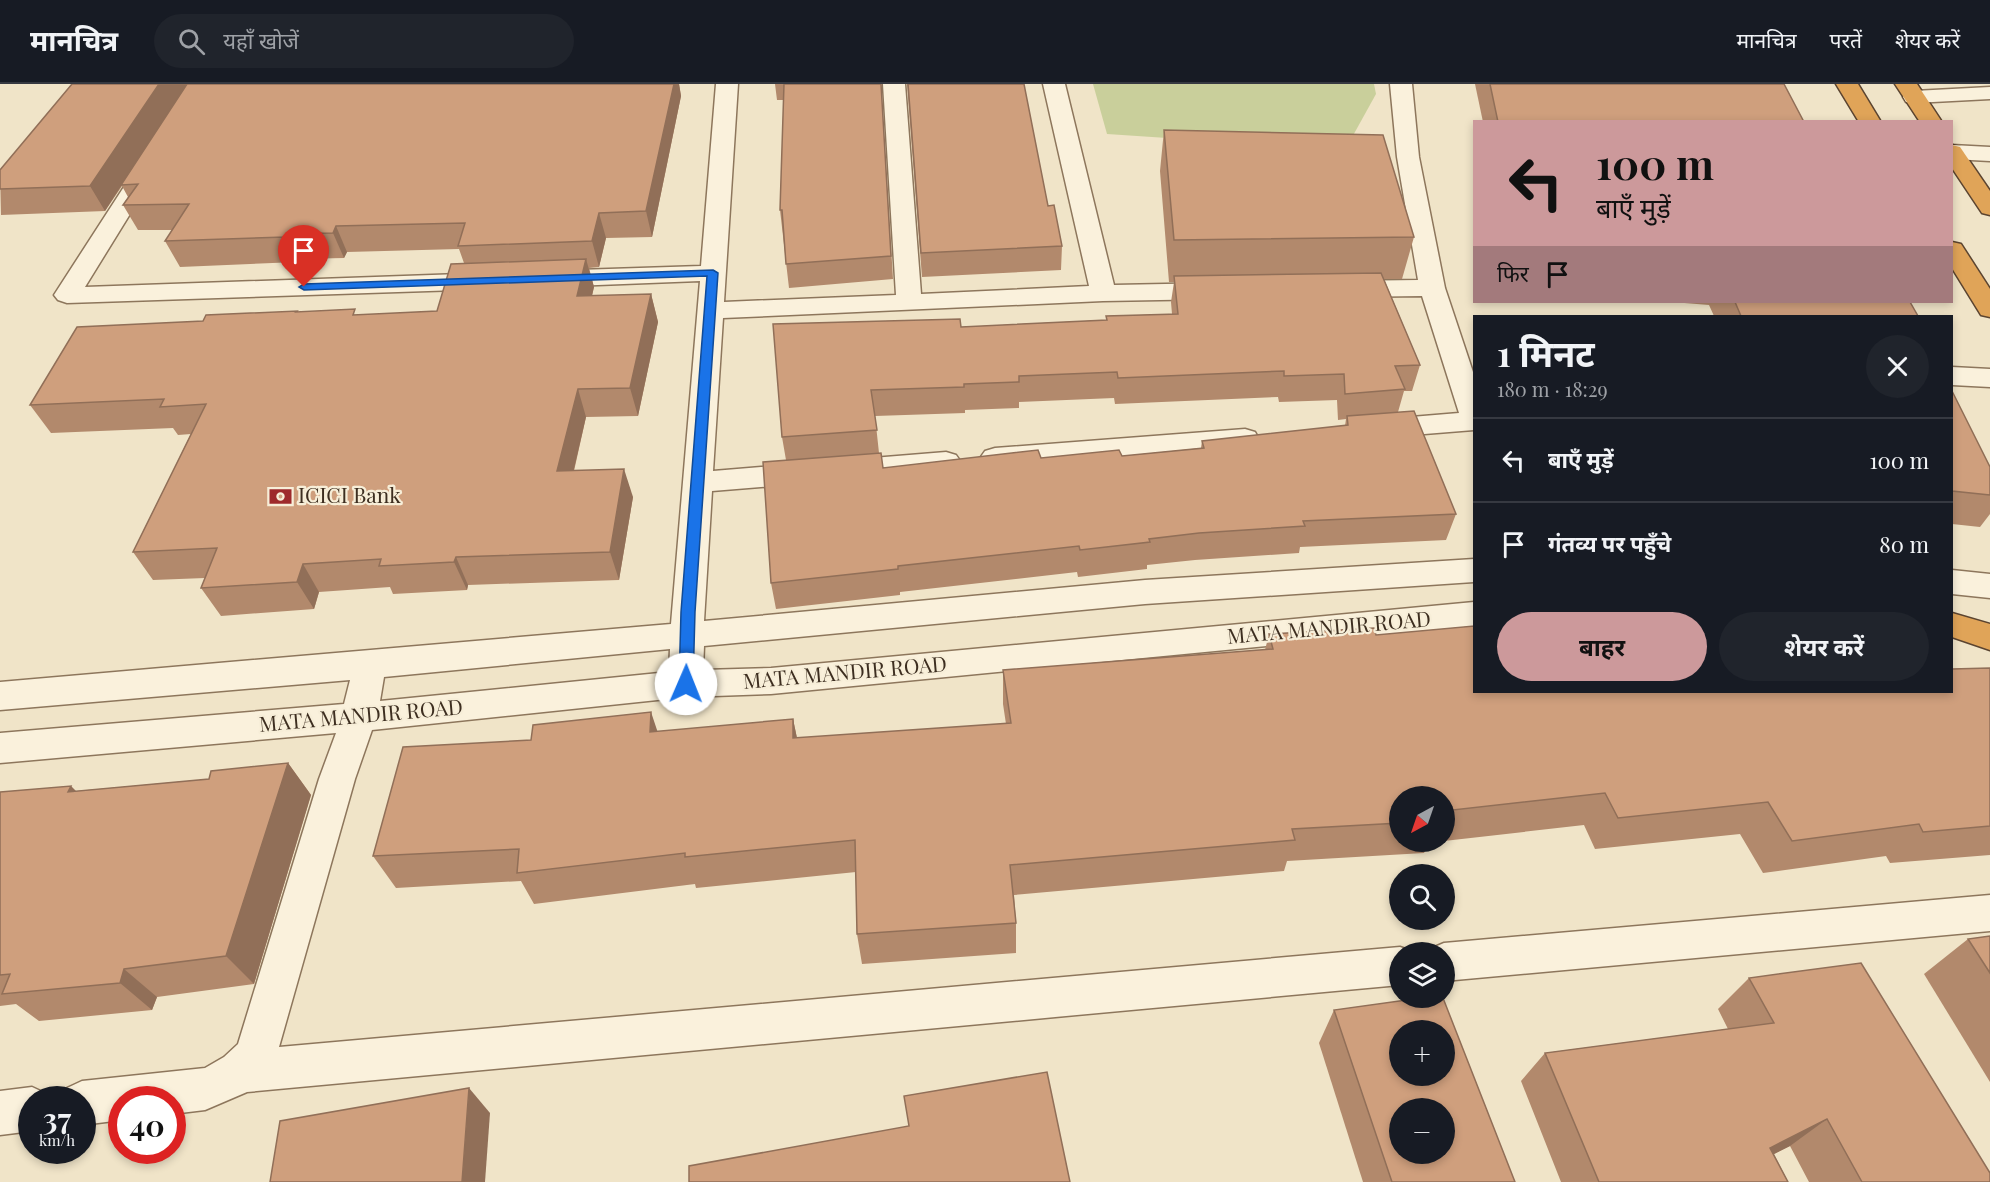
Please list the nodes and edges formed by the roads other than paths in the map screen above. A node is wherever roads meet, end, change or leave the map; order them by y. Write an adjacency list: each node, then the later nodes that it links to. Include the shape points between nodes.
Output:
1 (727, 84): 16 (street)
2 (894, 84): 21 (street)
3 (1054, 84): 20 (street)
4 (1401, 84): 17 (street, via 1408,157)
5 (1846, 84): 8 (highway)
6 (1910, 90): 7 (street); 9 (highway)
7 (1990, 93)
8 (1869, 120)
9 (1930, 120)
10 (159, 149): 16 (street, via 67,295)
11 (1953, 152): 13 (street)
12 (1953, 153): 14 (highway)
13 (1990, 154)
14 (1990, 208)
15 (1953, 251): 22 (highway)
16 (713, 273): 23 (street)
17 (1432, 288): 18 (street); 26 (street)
18 (1315, 289)
19 (1244, 291): 20 (street)
20 (1103, 293): 21 (street)
21 (909, 302): 23 (street)
22 (1990, 309)
23 (710, 311): 30 (street)
24 (1953, 376): 25 (street)
25 (1990, 378)
26 (1473, 412)
27 (1473, 421): 28 (street)
28 (1344, 431)
29 (1273, 437): 30 (street)
30 (698, 482): 38 (street)
31 (1473, 571): 38 (street, via 1145,592)
32 (1953, 582): 33 (street)
33 (1990, 586)
34 (1473, 614): 41 (street, MATA MANDIR ROAD, via 771,681)
35 (1953, 625): 37 (street)
36 (1953, 625): 39 (highway)
37 (1990, 630)
38 (687, 634): 40 (street); 41 (street)
39 (1990, 637)
40 (370, 665): 42 (street); 43 (street)
41 (686, 684): 43 (street, MATA MANDIR ROAD)
42 (0, 696)
43 (359, 717): 44 (street, MATA MANDIR ROAD); 48 (street, via 255,1056)
44 (0, 748)
45 (1990, 913): 46 (street)
46 (1455, 961)
47 (1389, 967): 48 (street)
48 (243, 1071): 49 (street, via 206,1089)
49 (96, 1101)
50 (18, 1111): 51 (street)
51 (0, 1113)

